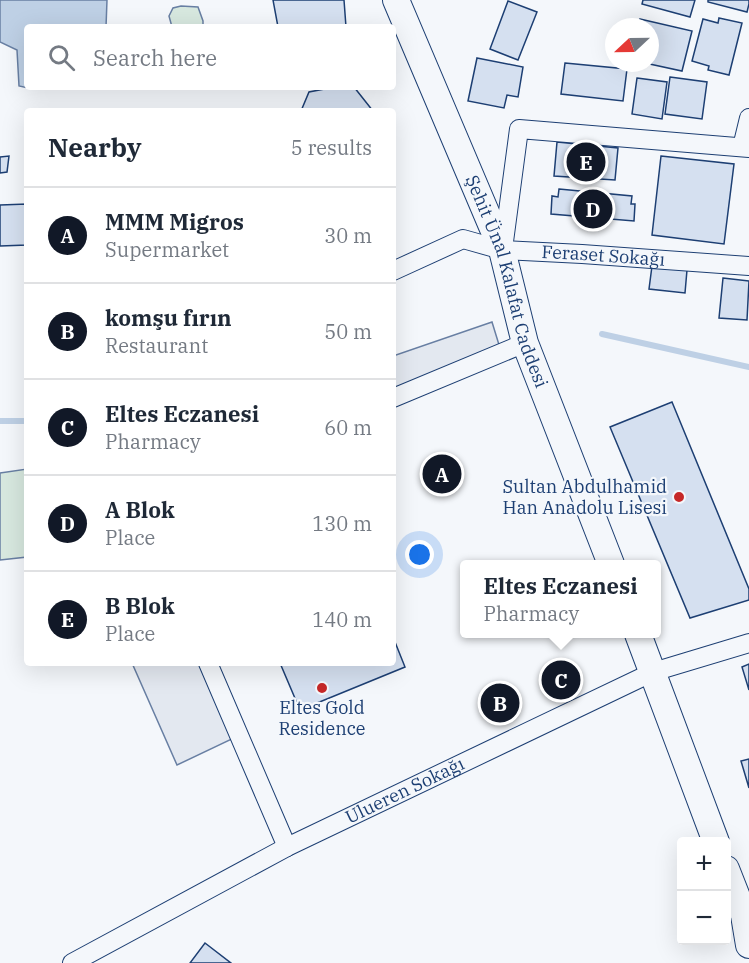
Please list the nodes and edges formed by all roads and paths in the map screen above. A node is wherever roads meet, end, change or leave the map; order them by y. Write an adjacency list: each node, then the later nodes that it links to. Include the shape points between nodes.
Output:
1 (396, 0): 4 (street, Şehit Ünal Kalafat Caddesi)
2 (749, 118): 3 (street)
3 (746, 147): 4 (street, via 519,129)
4 (502, 250): 5 (street, Feraset Sokağı); 6 (street, Feraset Sokağı, via 463,239); 7 (street, Şehit Ünal Kalafat Caddesi)
5 (749, 266)
6 (396, 270)
7 (525, 343): 8 (street); 9 (street, Şehit Ünal Kalafat Caddesi)
8 (396, 397)
9 (609, 560)
10 (640, 638): 13 (street)
11 (749, 643): 13 (street, Ulueren Sokağı)
12 (209, 666): 15 (street)
13 (652, 672): 14 (street); 15 (street, Ulueren Sokağı)
14 (714, 837)
15 (287, 847): 18 (street, Ulueren Sokağı)
16 (731, 882): 17 (street, via 744,915)
17 (749, 945)
18 (72, 963)

